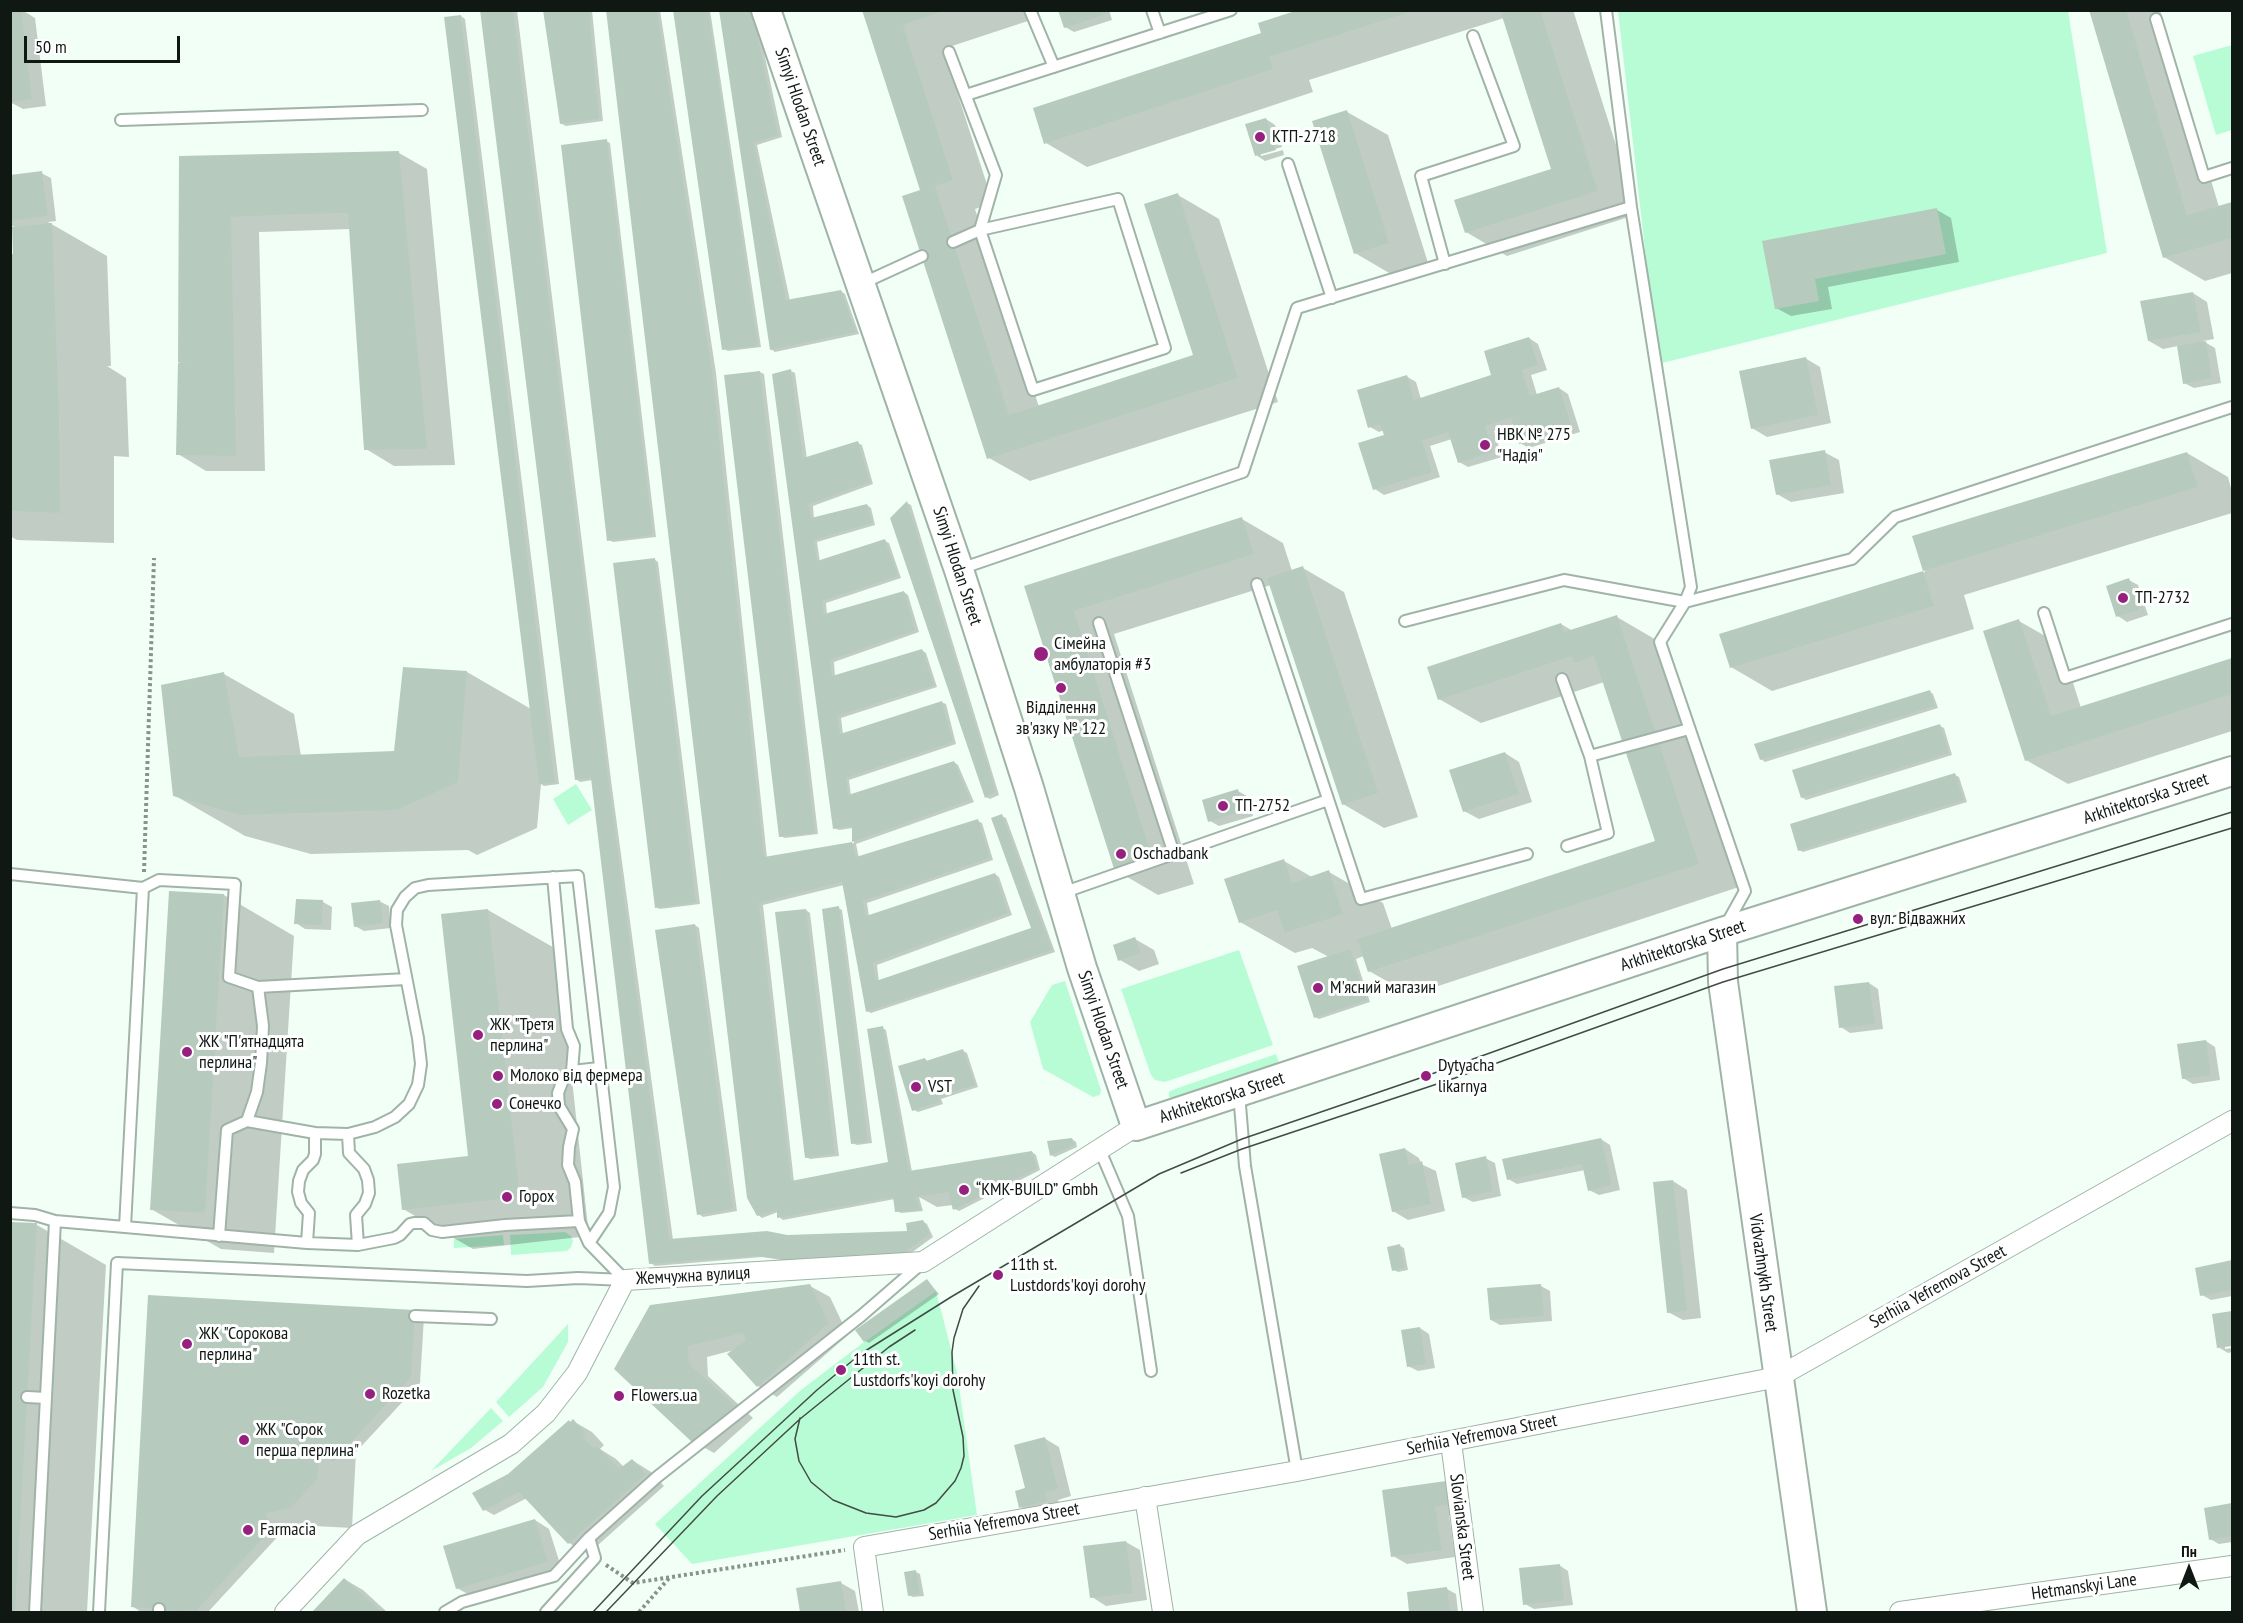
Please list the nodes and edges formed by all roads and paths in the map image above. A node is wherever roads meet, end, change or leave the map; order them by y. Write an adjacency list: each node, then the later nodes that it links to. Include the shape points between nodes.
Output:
1 (766, 10): 21 (street, Simyi Hlodan Street)
2 (1030, 10): 10 (lane)
3 (1152, 10): 7 (lane)
4 (1231, 10): 7 (lane)
5 (1606, 10): 16 (lane)
6 (2156, 19): 15 (lane, via 2204,177)
7 (1160, 33): 10 (lane)
8 (1473, 36): 20 (lane, via 1514,146 1421,176)
9 (949, 52): 11 (lane)
10 (1054, 67): 11 (lane)
11 (966, 95): 17 (lane, via 996,175)
12 (422, 110): 13 (lane)
13 (121, 120)
14 (1288, 164): 22 (lane)
15 (2232, 168)
16 (1631, 207): 20 (lane); 27 (lane, via 1691,587)
17 (980, 230): 17 (lane, via 1118,200 1165,348 1032,390); 18 (lane)
18 (953, 242)
19 (922, 256): 21 (lane)
20 (1444, 264): 22 (lane)
21 (861, 284): 25 (street, Simyi Hlodan Street)
22 (1332, 298): 25 (lane, via 1297,308 1243,472)
23 (2232, 407): 27 (lane, via 1895,517 1852,559)
24 (154, 558): 42 (path)
25 (959, 570): 43 (street, Simyi Hlodan Street)
26 (1257, 584): 36 (lane)
27 (1685, 602): 29 (lane, via 1564,580); 33 (lane, via 1660,642)
28 (2044, 613): 31 (lane, via 2065,678)
29 (1405, 621)
30 (1100, 623): 38 (lane)
31 (2232, 624)
32 (1562, 680): 34 (lane)
33 (1689, 729): 34 (lane); 44 (lane, via 1745,891)
34 (1590, 756): 37 (lane, via 1608,833)
35 (2232, 771): 44 (street, Arkhitektorska Street)
36 (1328, 800): 38 (lane); 39 (lane, via 1361,898)
37 (1567, 846)
38 (1174, 854): 43 (lane)
39 (1527, 854)
40 (10, 874): 42 (lane)
41 (553, 878): 45 (lane, via 415,888 397,910 396,926); 47 (lane, via 578,876); 48 (lane, via 567,1029 574,1046)
42 (143, 888): 46 (lane, via 159,880 235,884 229,977); 59 (lane)
43 (1060, 894): 52 (street, Simyi Hlodan Street)
44 (1722, 932): 49 (street, Arkhitektorska Street); 69 (street, Vidvazhnykh Street, via 1723,982)
45 (406, 979): 46 (lane); 54 (lane, via 421,1064 418,1085 409,1104 395,1117)
46 (258, 987): 50 (lane, via 263,1026 261,1063)
47 (599, 1068): 48 (lane); 62 (lane, via 614,1187 609,1213)
48 (572, 1071): 58 (lane, via 558,1093 559,1106 573,1129 568,1165 575,1182)
49 (1239, 1092): 52 (street, Arkhitektorska Street); 73 (lane, via 1245,1166)
50 (247, 1121): 53 (lane); 60 (lane, via 227,1130)
51 (2232, 1121): 69 (street, Serhiia Yefremova Street)
52 (1136, 1126): 55 (street, Жемчужна вулиця)
53 (315, 1134): 54 (lane); 61 (lane, via 315,1154 303,1170 298,1192 309,1213)
54 (348, 1134): 63 (lane, via 349,1153 364,1169 368,1180 369,1193 356,1215)
55 (1099, 1148): 64 (street, Жемчужна вулиця); 68 (lane, via 1128,1216)
56 (10, 1213): 57 (lane)
57 (55, 1221): 59 (lane); 71 (lane)
58 (579, 1221): 62 (lane); 63 (lane, via 442,1232 424,1223 414,1223 394,1238)
59 (125, 1227): 60 (lane)
60 (219, 1236): 61 (lane)
61 (306, 1243): 63 (lane)
62 (589, 1243): 65 (lane)
63 (358, 1245)
64 (923, 1262): 65 (street, Жемчужна вулиця); 75 (lane, via 657,1477)
65 (625, 1280): 81 (lane, via 526,1281 117,1263); 82 (street, Жемчужна вулиця, via 578,1373 546,1413 511,1444 357,1535)
66 (415, 1316): 67 (lane)
67 (491, 1319)
68 (1151, 1371)
69 (1778, 1377): 72 (street, Serhiia Yefremova Street); 89 (street, Vidvazhnykh Street)
70 (27, 1397): 71 (lane)
71 (46, 1398): 80 (lane)
72 (1451, 1442): 73 (street, Serhiia Yefremova Street); 88 (street, Slovianska Street)
73 (1297, 1471): 74 (street, Serhiia Yefremova Street)
74 (1145, 1497): 76 (street, Serhiia Yefremova Street); 87 (street)
75 (589, 1538): 77 (lane); 83 (lane, via 554,1576 462,1602)
76 (864, 1547): 79 (path); 86 (street)
77 (595, 1558): 79 (path, via 633,1583); 84 (lane)
78 (2232, 1566): 90 (street, Hetmanskyi Lane)
79 (670, 1577): 85 (path)
80 (35, 1612)
81 (99, 1612)
82 (285, 1612)
83 (445, 1612)
84 (546, 1612)
85 (639, 1612)
86 (873, 1612)
87 (1163, 1612)
88 (1473, 1612)
89 (1812, 1612)
90 (1900, 1612)

